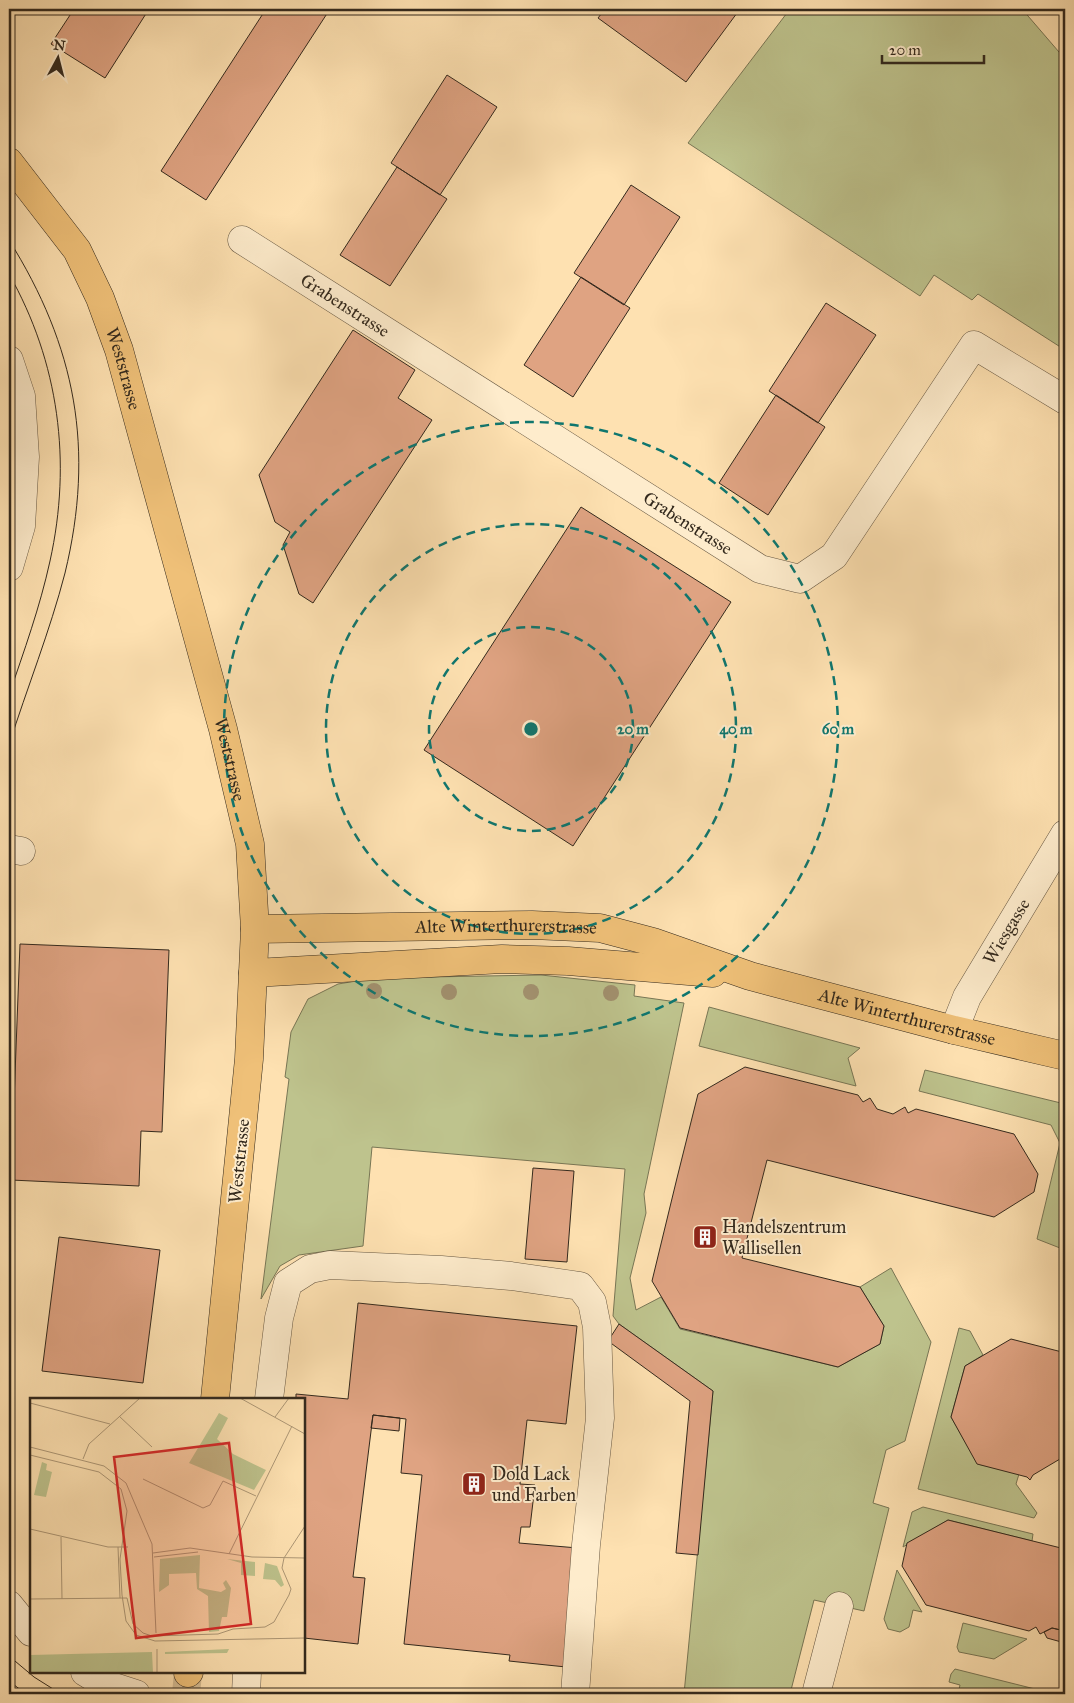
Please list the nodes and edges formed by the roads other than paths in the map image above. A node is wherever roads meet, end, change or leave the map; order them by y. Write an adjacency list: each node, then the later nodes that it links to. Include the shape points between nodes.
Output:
1 (9, 162): 7 (main road, Weststrasse, via 77,250 100,298 119,350 236,782 250,844)
2 (242, 240): 4 (street, Grabenstrasse, via 760,569 800,579 834,556 974,345)
3 (9, 360): 5 (street, via 21,396 25,457 21,526)
4 (1065, 400)
5 (9, 567)
6 (1065, 834): 10 (street, Wiesgasse, via 967,997)
7 (255, 929): 8 (main road, Weststrasse); 9 (main road, Alte Winterthurerstrasse, via 532,925 600,928 653,942)
8 (253, 973): 9 (main road, Alte Winterthurerstrasse, via 502,959 568,961); 12 (main road, Weststrasse, via 249,1059)
9 (750, 976): 10 (main road, Alte Winterthurerstrasse)
10 (954, 1030): 11 (main road, Alte Winterthurerstrasse)
11 (1065, 1056)
12 (215, 1398)
13 (269, 1398): 21 (street, via 279,1318 288,1283 310,1269 330,1265 441,1270 580,1286 592,1302 597,1327 600,1418)
14 (9, 1605): 16 (street)
15 (839, 1606): 22 (street)
16 (30, 1631)
17 (87, 1673): 19 (street, via 105,1684)
18 (247, 1673): 20 (street)
19 (136, 1694)
20 (246, 1694)
21 (575, 1694)
22 (816, 1694)

